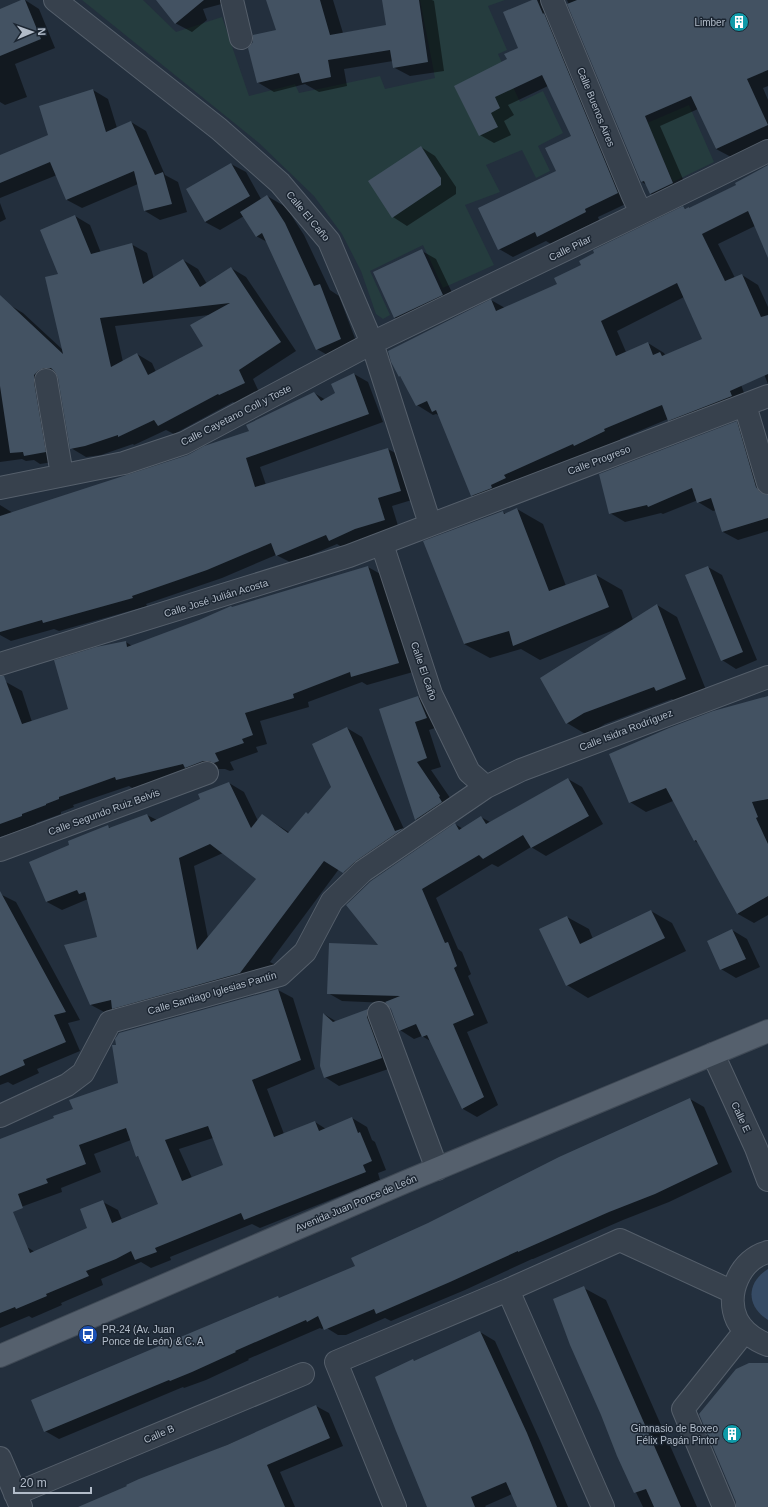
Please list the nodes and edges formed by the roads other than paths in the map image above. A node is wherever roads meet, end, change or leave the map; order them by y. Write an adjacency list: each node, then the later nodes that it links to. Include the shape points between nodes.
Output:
1 (55, 0): 7 (street, Calle El Caño, via 219,130 280,183 330,241)
2 (232, 0): 4 (street)
3 (552, 0): 6 (street, Calle Buenos Aires)
4 (241, 38)
5 (768, 151): 6 (street, Calle Pilar)
6 (642, 214): 7 (street, Calle Pilar)
7 (372, 344): 11 (street, Calle Cayetano Coll y Toste, via 184,443 124,463); 14 (street, Calle El Caño)
8 (46, 380): 11 (street)
9 (768, 396): 10 (street, Calle Progreso)
10 (745, 405): 12 (street); 14 (street, Calle Progreso)
11 (62, 475): 13 (street, Calle Cayetano Coll y Toste)
12 (768, 482)
13 (0, 488)
14 (430, 524): 15 (street, Calle José Julián Acosta)
15 (382, 544): 16 (street, Calle José Julián Acosta); 19 (street, Calle El Caño, via 431,694 469,772)
16 (0, 664)
17 (768, 677): 19 (street, Calle Isidra Rodríguez, via 521,770)
18 (207, 773): 20 (street, Calle Segundo Ruiz Belvis)
19 (486, 787): 24 (street, Calle Santiago Iglesias Pantín, via 363,871 332,901 305,952 280,975 110,1022 83,1073 67,1085)
20 (0, 850)
21 (378, 1014): 25 (street)
22 (768, 1031): 23 (main road, Avenida Juan Ponce de León)
23 (713, 1054): 25 (main road, Avenida Juan Ponce de León); 26 (street, Calle E)
24 (0, 1116)
25 (436, 1168): 32 (main road, Avenida Juan Ponce de León)
26 (768, 1180)
27 (768, 1252): 29 (street, via 754,1258 744,1268 736,1279)
28 (508, 1290): 29 (street, via 620,1240); 36 (street, via 336,1362); 37 (street)
29 (733, 1292): 30 (street, via 737,1320)
30 (745, 1331): 31 (street); 38 (street, via 683,1409)
31 (768, 1345)
32 (0, 1356)
33 (303, 1374): 35 (street, Calle B)
34 (0, 1458): 35 (street)
35 (18, 1501)
36 (394, 1507)
37 (603, 1507)
38 (724, 1507)

